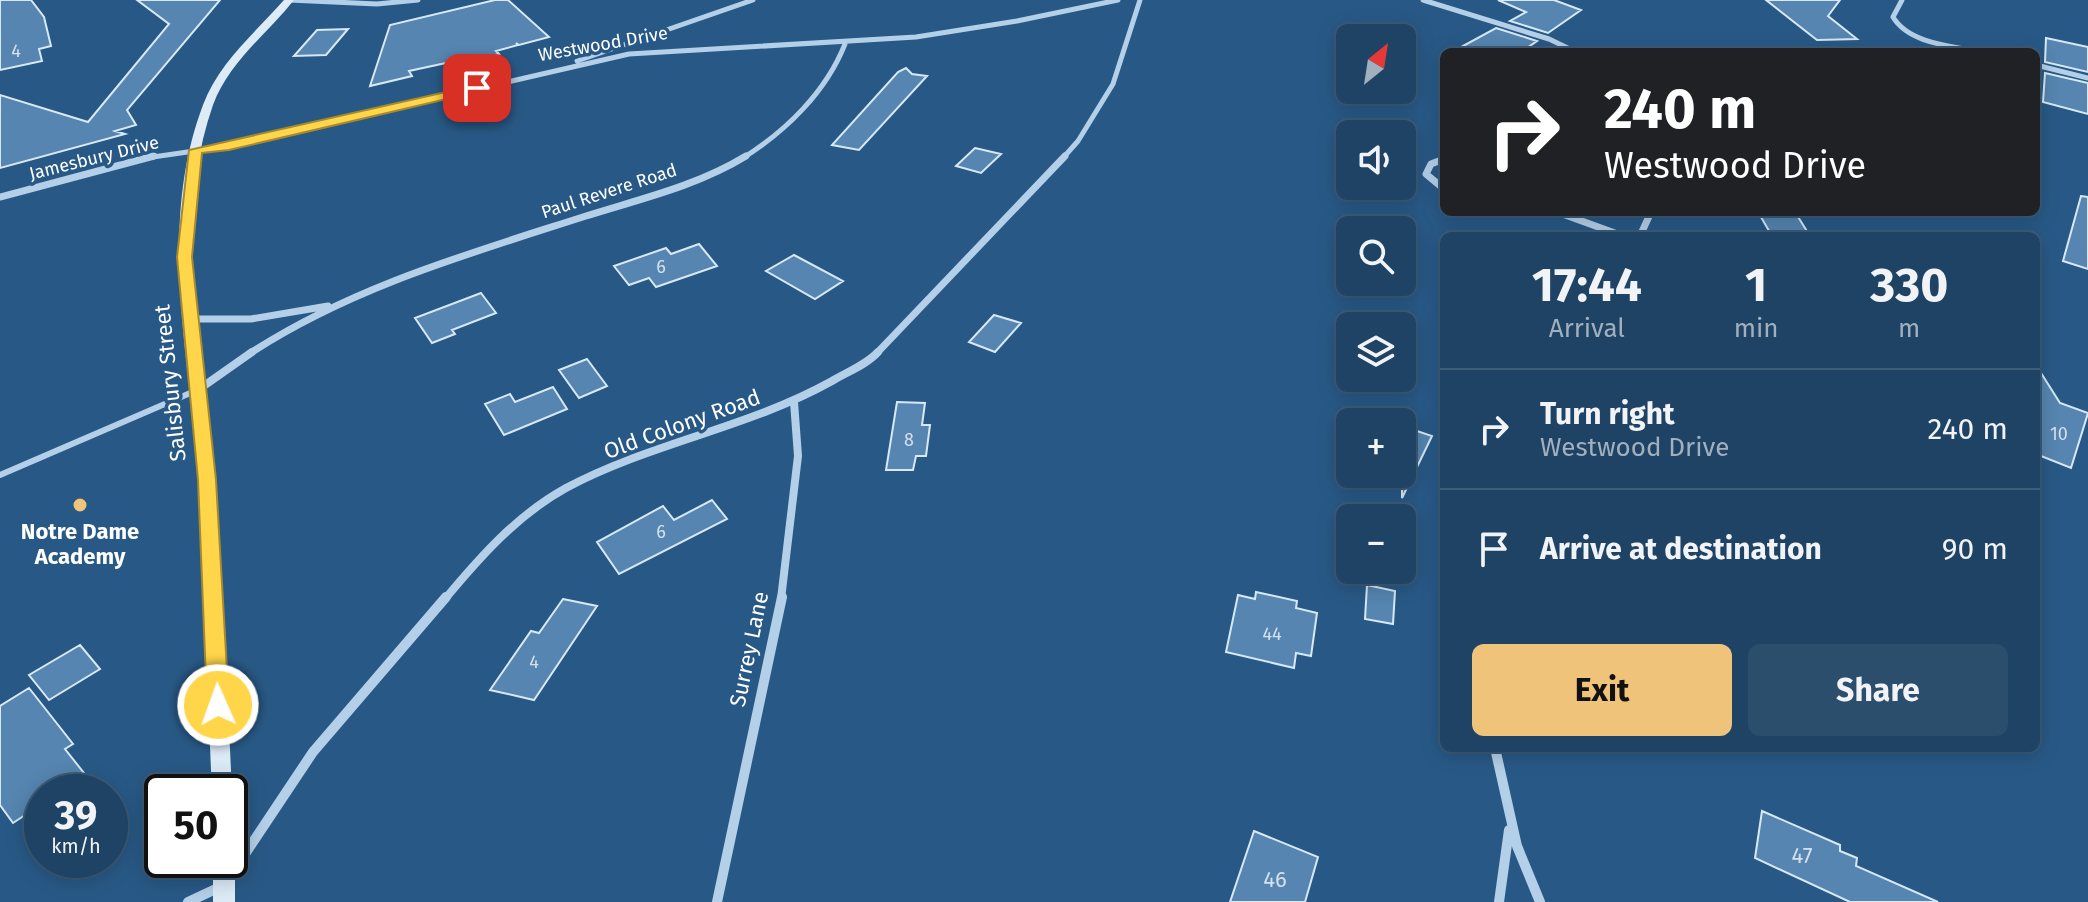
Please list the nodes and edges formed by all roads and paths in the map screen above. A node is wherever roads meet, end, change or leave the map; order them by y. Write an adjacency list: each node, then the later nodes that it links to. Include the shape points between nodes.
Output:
1 (289, 0): 2 (street); 14 (main road, Salisbury Street, via 246,44 219,82)
2 (418, 0)
3 (753, 0): 12 (street)
4 (1118, 0): 8 (street, Westwood Drive, via 975,31)
5 (1140, 0): 23 (street, Old Colony Road, via 1113,84 1065,158 874,357)
6 (1423, 0): 9 (street)
7 (1902, 0): 10 (street, via 1893,17 1898,27)
8 (845, 44): 12 (street, Westwood Drive, via 671,49); 20 (street, Paul Revere Road, via 841,59 809,100 764,145 735,162)
9 (1568, 48)
10 (1965, 48)
11 (2040, 66): 13 (street)
12 (538, 74): 14 (street, Westwood Drive)
13 (2088, 78)
14 (196, 150): 17 (street, Jamesbury Drive); 21 (main road, Salisbury Street, via 184,257)
15 (1440, 161): 16 (street, via 1426,174)
16 (1440, 186)
17 (0, 197)
18 (1568, 216): 19 (street)
19 (1612, 232)
20 (336, 305): 21 (street, Paul Revere Road, via 251,319); 22 (street, Paul Revere Road, via 299,323)
21 (189, 319): 22 (main road, Salisbury Street)
22 (196, 391): 24 (lane); 26 (main road, Salisbury Street, via 207,480)
23 (794, 402): 28 (street, Old Colony Road, via 615,466 528,512 478,560 313,752); 30 (street, Surrey Lane, via 798,456 786,576)
24 (0, 475)
25 (1496, 752): 27 (street)
26 (221, 774)
27 (1510, 825): 31 (street); 32 (street)
28 (225, 893): 29 (street)
29 (188, 902)
30 (717, 902)
31 (1499, 902)
32 (1540, 902)

